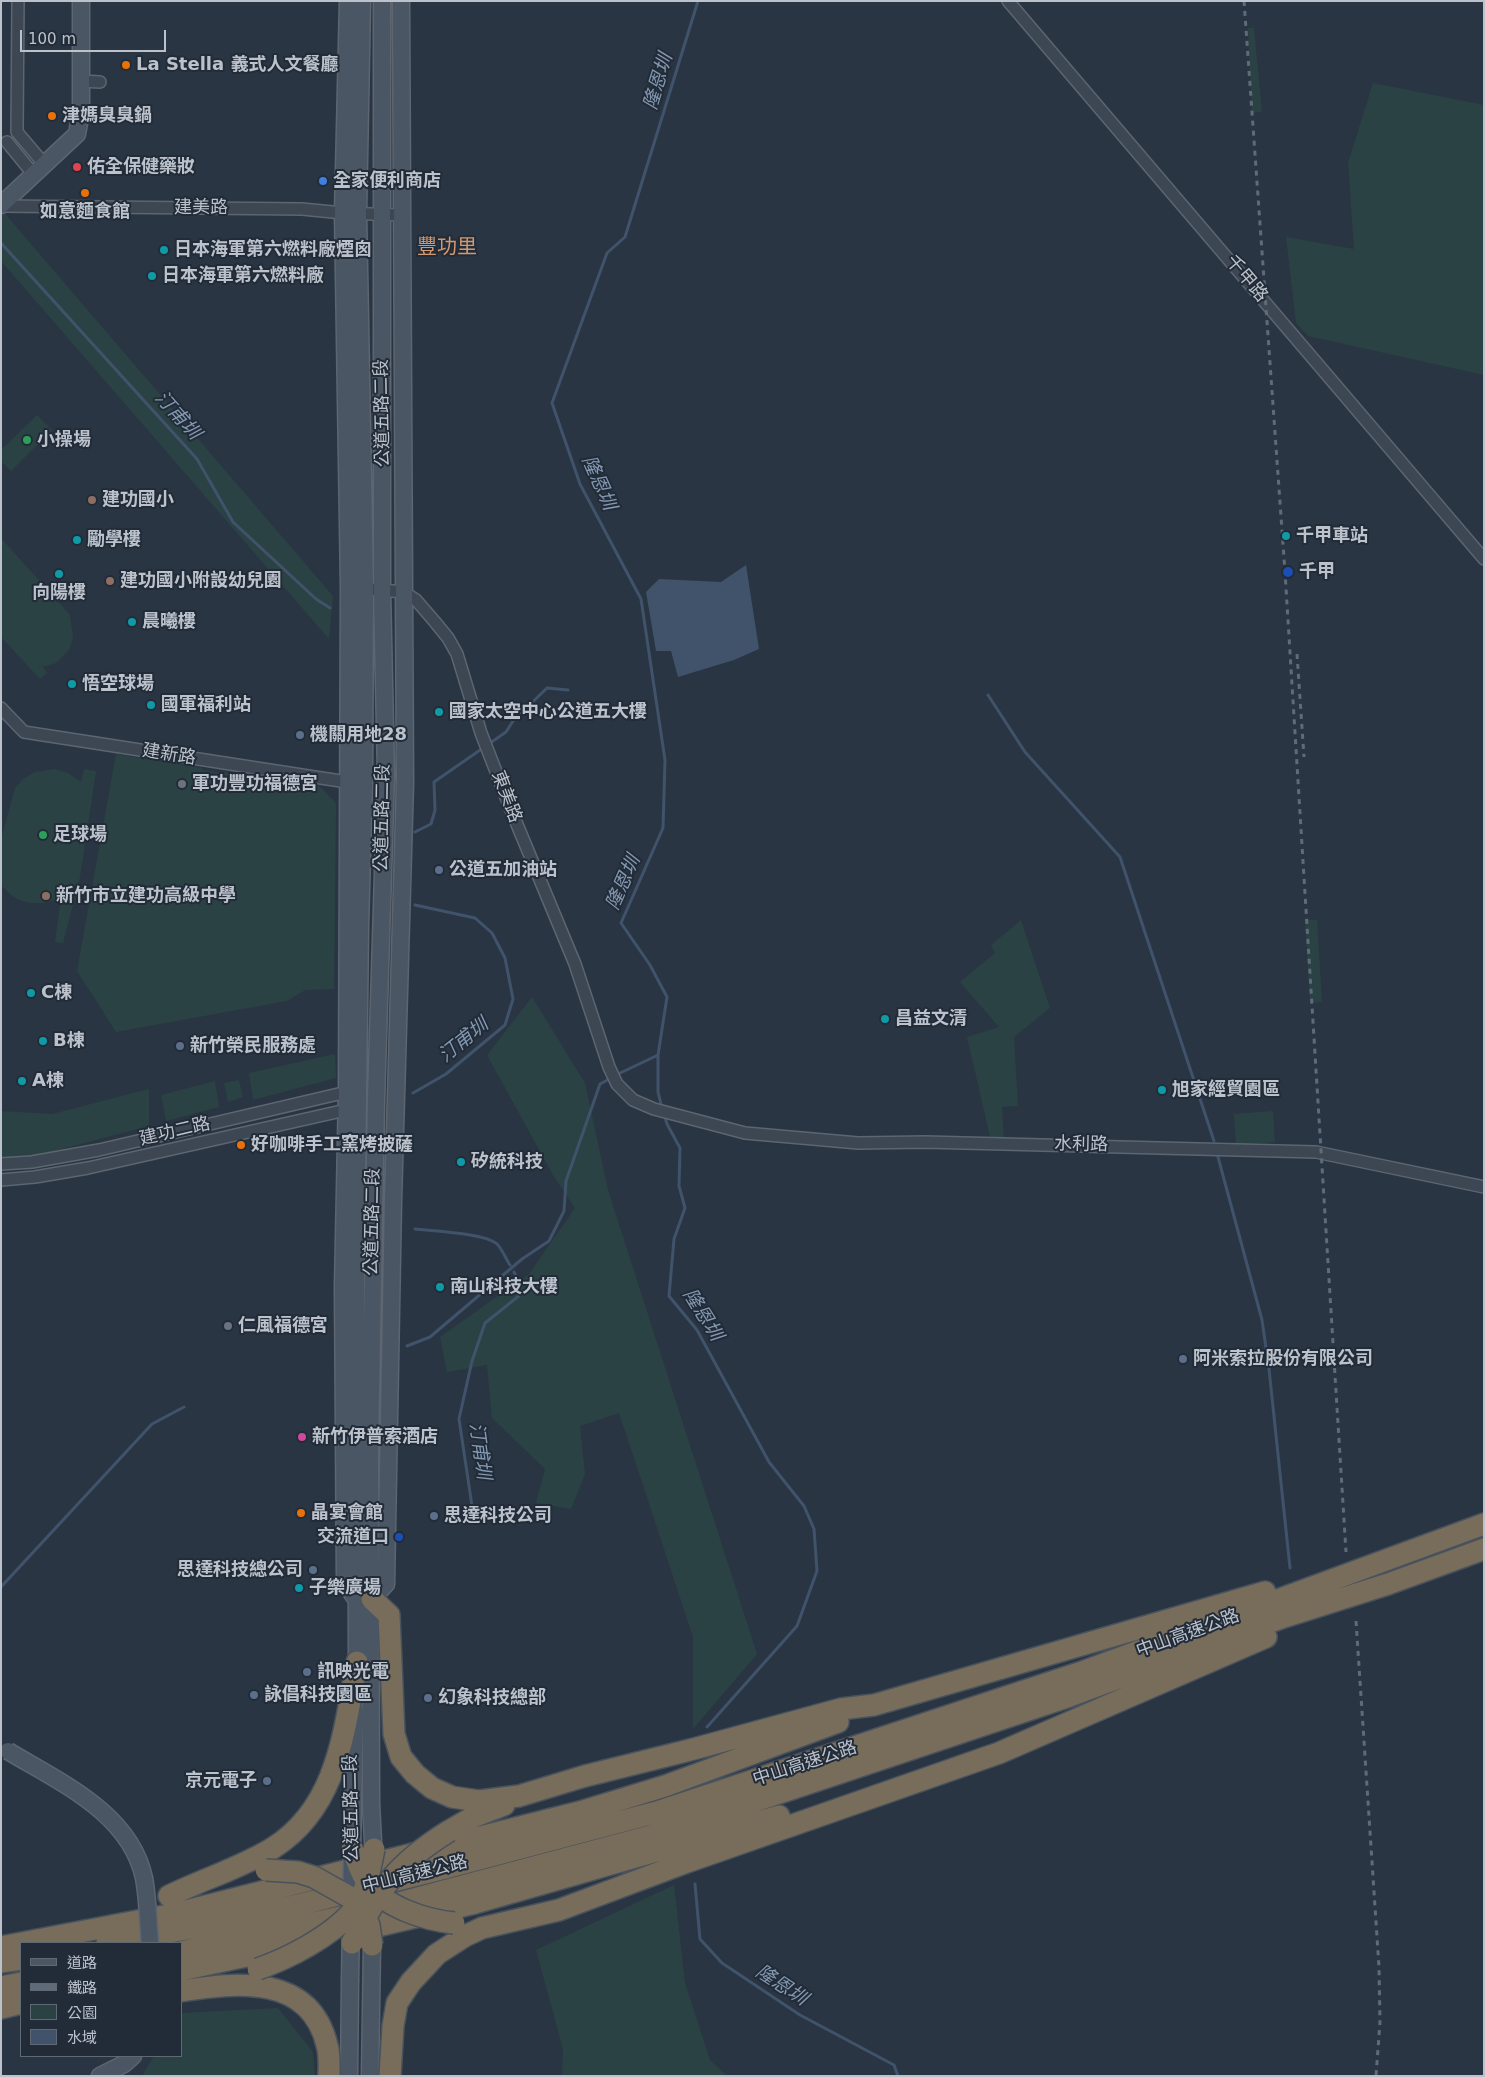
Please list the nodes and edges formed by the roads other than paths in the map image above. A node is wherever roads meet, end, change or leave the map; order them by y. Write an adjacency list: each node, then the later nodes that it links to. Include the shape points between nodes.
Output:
1 (18, 1): 11 (street, via 17,132)
2 (81, 1): 8 (street)
3 (348, 1): 13 (street, 公道五路二段)
4 (362, 1): 13 (street, 公道五路二段)
5 (382, 1): 14 (street, 公道五路二段)
6 (401, 1): 15 (street, 公道五路二段)
7 (1008, 1): 16 (street, 千甲路)
8 (81, 81): 9 (street); 11 (street, via 77,134)
9 (100, 82)
10 (7, 142): 11 (street)
11 (39, 170): 12 (street)
12 (1, 206): 13 (street, 建美路, via 302,208)
13 (350, 213): 14 (street, 建美路); 17 (street, 公道五路二段)
14 (382, 214): 15 (street, 建美路); 18 (street, 公道五路二段)
15 (401, 215): 19 (street, 公道五路二段)
16 (1484, 558)
17 (357, 588): 18 (street); 21 (street, 公道五路二段); 34 (street, 公道五路二段, via 364,784 356,1258)
18 (382, 590): 19 (street); 23 (street, 公道五路二段, via 386,776)
19 (404, 592): 24 (street, 東美路, via 416,600 435,622 457,654 486,746 575,964 617,1084 633,1100); 27 (street, 公道五路二段, via 405,783)
20 (1, 708): 21 (street, 建新路, via 24,732)
21 (347, 782): 22 (street, 公道五路二段)
22 (347, 1092): 25 (street, 公道五路二段); 26 (street, 建功二路, via 99,1150)
23 (376, 1100): 27 (street); 34 (street, 公道五路二段)
24 (654, 1109): 29 (street, 水利路, via 745,1133 858,1143 962,1142 1316,1152)
25 (346, 1110): 28 (street, 建功二路, via 88,1168); 34 (street, 公道五路二段, via 344,1583)
26 (1, 1164)
27 (394, 1171): 34 (street, 公道五路二段, via 386,1584)
28 (1, 1180)
29 (1484, 1187)
30 (1484, 1524): 31 (highway, 中山高速公路)
31 (1450, 1536): 36 (highway); 47 (highway, 中山高速公路, via 1079,1673 658,1812 312,1901 210,1925)
32 (1484, 1549): 33 (highway, 中山高速公路)
33 (1388, 1584): 38 (highway, via 999,1753); 51 (highway, 中山高速公路, via 1284,1617 1070,1696 647,1837 423,1898)
34 (364, 1599): 35 (street, 公道五路二段); 39 (highway, via 389,1615 394,1734 401,1757 414,1774 452,1798 479,1801); 41 (street, 公道五路二段, bridge)
35 (357, 1662): 40 (street, 公道五路二段); 42 (highway, via 337,1762 307,1819 272,1849)
36 (874, 1705): 39 (highway, via 841,1709); 46 (highway, via 733,1762 580,1812 174,1914)
37 (5, 1749): 48 (street, bridge, via 70,1788 111,1818 133,1846 144,1878)
38 (908, 1785): 44 (highway); 54 (highway, via 805,1809 475,1902 249,1957)
39 (519, 1796): 43 (highway, bridge, via 473,1817 422,1848)
40 (352, 1849): 43 (highway, bridge)
41 (374, 1849): 43 (highway, bridge)
42 (169, 1896): 43 (highway, bridge, via 266,1870 298,1872); 50 (highway, via 77,1926)
43 (365, 1900): 44 (highway, bridge, via 432,1921 454,1923 490,1922); 49 (highway, bridge); 57 (highway, bridge, via 315,1942 279,1962)
44 (559, 1910): 66 (highway, via 482,1928 437,1954 397,2003)
45 (20, 1942): 50 (highway)
46 (23, 1942)
47 (113, 1942)
48 (150, 1942)
49 (362, 1944): 64 (street, bridge, via 350,1981); 65 (street, via 372,1980)
50 (1, 1946)
51 (182, 1952)
52 (20, 1959): 53 (highway)
53 (1, 1962)
54 (182, 1970)
55 (20, 1983): 56 (highway)
56 (1, 1987)
57 (190, 1990): 63 (highway, via 237,1984 270,1987 293,1996 311,2010 322,2029 328,2047)
58 (20, 2003): 59 (highway)
59 (1, 2009): 60 (highway)
60 (20, 2009)
61 (132, 2057): 62 (street)
62 (100, 2076)
63 (329, 2076)
64 (349, 2076)
65 (370, 2076)
66 (390, 2076)

